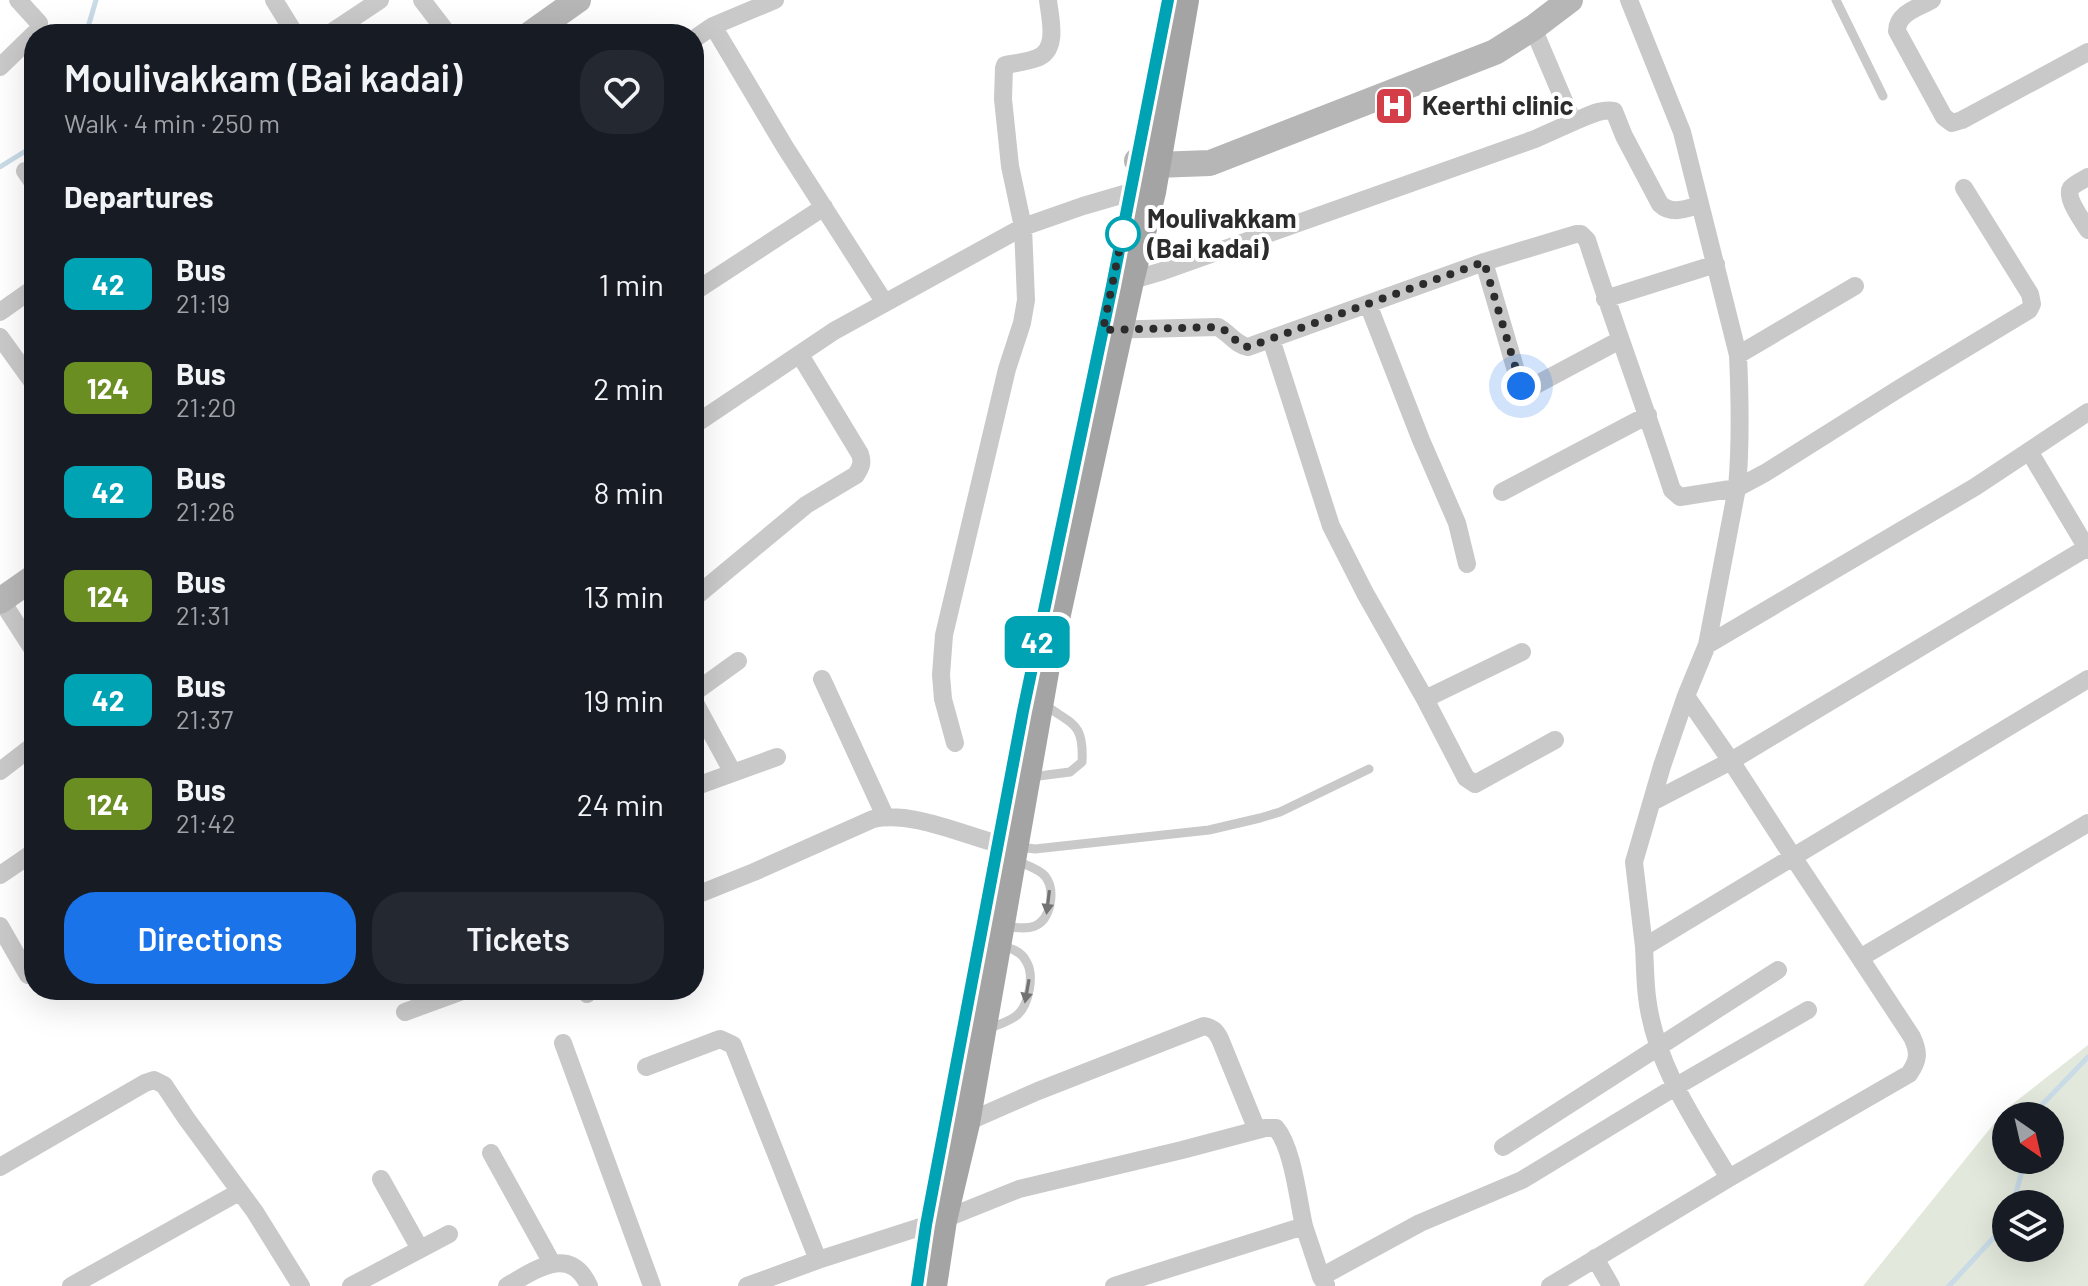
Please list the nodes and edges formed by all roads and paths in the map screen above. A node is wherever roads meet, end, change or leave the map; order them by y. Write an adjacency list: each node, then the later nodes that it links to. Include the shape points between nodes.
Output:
1 (18, 0): 14 (street)
2 (274, 0): 15 (street)
3 (380, 0): 16 (street)
4 (422, 0): 17 (street)
5 (578, 0): 18 (street)
6 (775, 0): 19 (street)
7 (1048, 0): 32 (street, via 1046,54 1005,65 1003,73 1010,166)
8 (1168, 0): 27 (main road)
9 (1184, 0): 27 (main road)
10 (1570, 0): 20 (street)
11 (1629, 0): 30 (street, via 1682,132)
12 (1836, 0): 25 (lane)
13 (1932, 0): 23 (street, via 1899,18 1897,31 1952,123)
14 (39, 24)
15 (289, 24)
16 (344, 24)
17 (440, 24)
18 (544, 24)
19 (713, 26): 21 (street); 31 (street)
20 (1533, 28): 26 (street); 27 (street, via 1495,52 1210,163)
21 (704, 32)
22 (24, 44): 24 (street)
23 (2088, 52)
24 (0, 67)
25 (1883, 96)
26 (1573, 122): 30 (street, via 1614,111 1660,204 1676,211); 36 (street)
27 (1144, 177): 32 (street); 36 (main road); 44 (main road)
28 (2088, 177): 33 (street, via 2070,192)
29 (1964, 188): 55 (street, via 2030,294 2029,310)
30 (1699, 205): 35 (street)
31 (824, 207): 37 (street); 41 (street)
32 (1023, 227): 41 (street); 74 (street, via 1022,323 944,635 943,699)
33 (2088, 230)
34 (1484, 262): 40 (street, via 1581,234); 42 (street); 47 (street, via 1525,388)
35 (1716, 264): 40 (street); 49 (street)
36 (1129, 281): 44 (main road)
37 (704, 285)
38 (1855, 286): 49 (street)
39 (24, 295): 43 (street)
40 (1605, 299): 47 (street)
41 (885, 303): 48 (street)
42 (1368, 304): 46 (street); 58 (street, via 1457,523)
43 (0, 312)
44 (1111, 330): 46 (street, via 1218,327 1248,347); 71 (main road); 86 (main road, via 1023,711)
45 (0, 337): 50 (street)
46 (1271, 339): 70 (street, via 1331,526)
47 (1620, 340): 52 (street)
48 (800, 355): 53 (street); 60 (street, via 860,454 861,469 806,505)
49 (1738, 355): 55 (street)
50 (24, 370)
51 (2088, 412): 54 (street)
52 (1648, 415): 55 (street, via 1676,495); 56 (street)
53 (704, 418)
54 (2029, 451): 57 (street); 63 (street)
55 (1737, 488): 63 (street)
56 (1502, 492)
57 (2088, 548): 77 (street)
58 (1467, 564)
59 (24, 584): 61 (street)
60 (704, 590)
61 (0, 600): 62 (street)
62 (24, 636)
63 (1707, 645): 69 (street)
64 (1522, 652): 70 (street)
65 (738, 661): 68 (street)
66 (822, 679): 84 (street)
67 (2088, 679): 87 (street)
68 (704, 684)
69 (1686, 696): 77 (street); 83 (street)
70 (1425, 699): 73 (street, via 1466,778 1475,784)
71 (1040, 701): 81 (main road); 81 (lane, via 1079,730 1082,762 1070,772)
72 (704, 718): 80 (street)
73 (1555, 740)
74 (955, 743)
75 (24, 757): 79 (street)
76 (777, 757): 80 (street)
77 (1731, 761): 83 (street); 87 (street)
78 (1369, 769): 86 (lane, via 1280,812 1209,830)
79 (0, 771)
80 (733, 773): 82 (street)
81 (1025, 778): 86 (main road)
82 (704, 783)
83 (1652, 802): 93 (street, via 1634,862)
84 (885, 816): 86 (street, via 945,827); 90 (street)
85 (2088, 823): 94 (street)
86 (1007, 850): 92 (main road); 92 (lane, one-way to 92, via 1047,878 1051,896 1046,916 1033,927); 113 (main road)
87 (1793, 857): 93 (street); 94 (street)
88 (24, 859): 89 (street)
89 (0, 875)
90 (704, 892)
91 (0, 926): 95 (street)
92 (997, 935): 100 (main road); 100 (lane, one-way to 100, via 1026,959 1027,999 1019,1015)
93 (1644, 947): 102 (street, via 1647,998)
94 (1860, 958): 110 (street, via 1912,1037 1916,1064 1909,1074)
95 (24, 968)
96 (1778, 970): 102 (street)
97 (438, 1000): 99 (street)
98 (1808, 1010): 104 (street)
99 (405, 1012)
100 (981, 1030): 105 (main road)
101 (563, 1043): 126 (street)
102 (1658, 1048): 104 (street); 107 (street)
103 (646, 1067): 118 (street, via 720,1039 733,1045)
104 (1675, 1087): 110 (street); 120 (street, via 1522,1180 1420,1223)
105 (965, 1123): 106 (street, via 1204,1026 1216,1031); 113 (main road)
106 (1257, 1130): 113 (street, via 1019,1189); 114 (street, via 1276,1128 1282,1135)
107 (1503, 1147)
108 (491, 1153): 119 (street)
109 (0, 1167): 112 (street, via 154,1080 164,1085)
110 (1729, 1178): 117 (street)
111 (381, 1179): 116 (street)
112 (239, 1192): 121 (street); 122 (street)
113 (934, 1222): 118 (street); 128 (main road); 129 (main road)
114 (1304, 1226): 120 (street); 130 (street)
115 (449, 1234): 116 (street)
116 (420, 1249): 123 (street)
117 (1595, 1258): 131 (street); 132 (street)
118 (818, 1260): 127 (street)
119 (552, 1263): 124 (street); 125 (street, via 576,1268)
120 (1324, 1282)
121 (71, 1286)
122 (301, 1286)
123 (351, 1286)
124 (507, 1286)
125 (589, 1286)
126 (652, 1286)
127 (747, 1286)
128 (917, 1286)
129 (932, 1286)
130 (1114, 1286)
131 (1550, 1286)
132 (1611, 1286)

